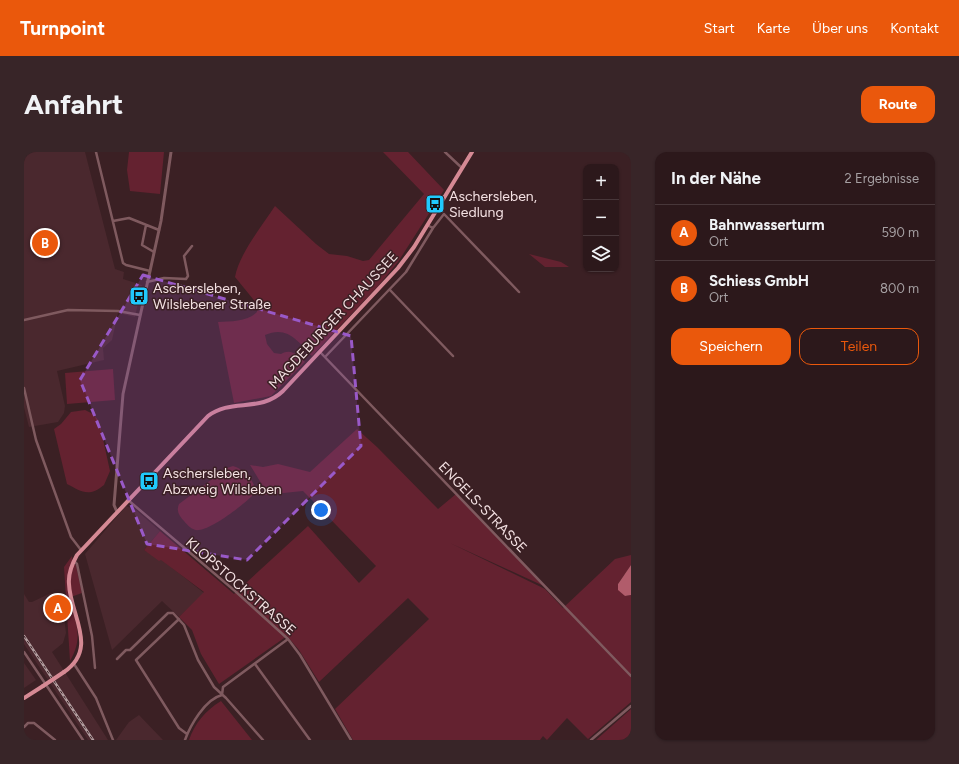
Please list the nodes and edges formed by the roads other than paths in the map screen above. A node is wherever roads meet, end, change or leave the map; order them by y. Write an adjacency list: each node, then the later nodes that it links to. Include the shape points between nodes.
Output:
1 (96, 152): 6 (street)
2 (171, 152): 9 (street)
3 (445, 152): 5 (street)
4 (472, 152): 5 (main road, MAGDEBURGER CHAUSSEE)
5 (463, 168): 8 (main road, MAGDEBURGER CHAUSSEE)
6 (113, 221): 7 (street, via 129,218); 13 (street, via 123,263)
7 (146, 225): 9 (street); 12 (street, via 142,245)
8 (427, 225): 10 (street); 19 (main road, MAGDEBURGER CHAUSSEE, via 392,275)
9 (159, 228): 12 (street)
10 (433, 228): 15 (street, via 411,265); 16 (street, via 444,214)
11 (192, 246): 14 (street, via 184,256 188,276 186,279 164,278)
12 (154, 252): 13 (street)
13 (150, 270): 14 (street)
14 (148, 282): 17 (street)
15 (390, 290): 20 (street); 21 (street)
16 (519, 292)
17 (140, 315): 18 (street, via 118,311 68,310); 24 (street, via 121,404 114,505)
18 (24, 320)
19 (320, 352): 21 (street, ENGELS-STRASSE); 23 (main road, MAGDEBURGER CHAUSSEE, via 274,399 256,405 220,409 210,414)
20 (453, 356)
21 (325, 357): 34 (street, ENGELS-STRASSE)
22 (24, 388): 25 (street, via 36,440 75,545)
23 (128, 500): 24 (main road, MAGDEBURGER CHAUSSEE); 28 (street, KLOPSTOCKSTRASSE)
24 (117, 512): 25 (main road, MAGDEBURGER CHAUSSEE)
25 (80, 550): 26 (main road, MAGDEBURGER CHAUSSEE)
26 (74, 561): 31 (main road, MAGDEBURGER CHAUSSEE, via 69,574 69,585 82,638); 33 (street, via 77,564 92,636)
27 (179, 619): 30 (street, via 173,613 168,613 130,650 126,650); 35 (street, via 205,673); 39 (street, via 136,660 179,728)
28 (288, 639): 32 (street); 46 (street, KLOPSTOCKSTRASSE)
29 (24, 652): 41 (street)
30 (117, 659)
31 (74, 664): 36 (main road, bridge); 42 (street, via 96,698)
32 (255, 664): 35 (street, via 223,687); 45 (street)
33 (95, 668)
34 (631, 676)
35 (222, 695): 39 (street, via 202,711); 44 (street)
36 (24, 698)
37 (631, 706): 47 (street)
38 (24, 727): 40 (street, via 28,723 34,723)
39 (187, 734): 43 (street)
40 (55, 740)
41 (83, 740)
42 (113, 740)
43 (185, 740)
44 (263, 740)
45 (310, 740)
46 (350, 740)
47 (591, 740)

